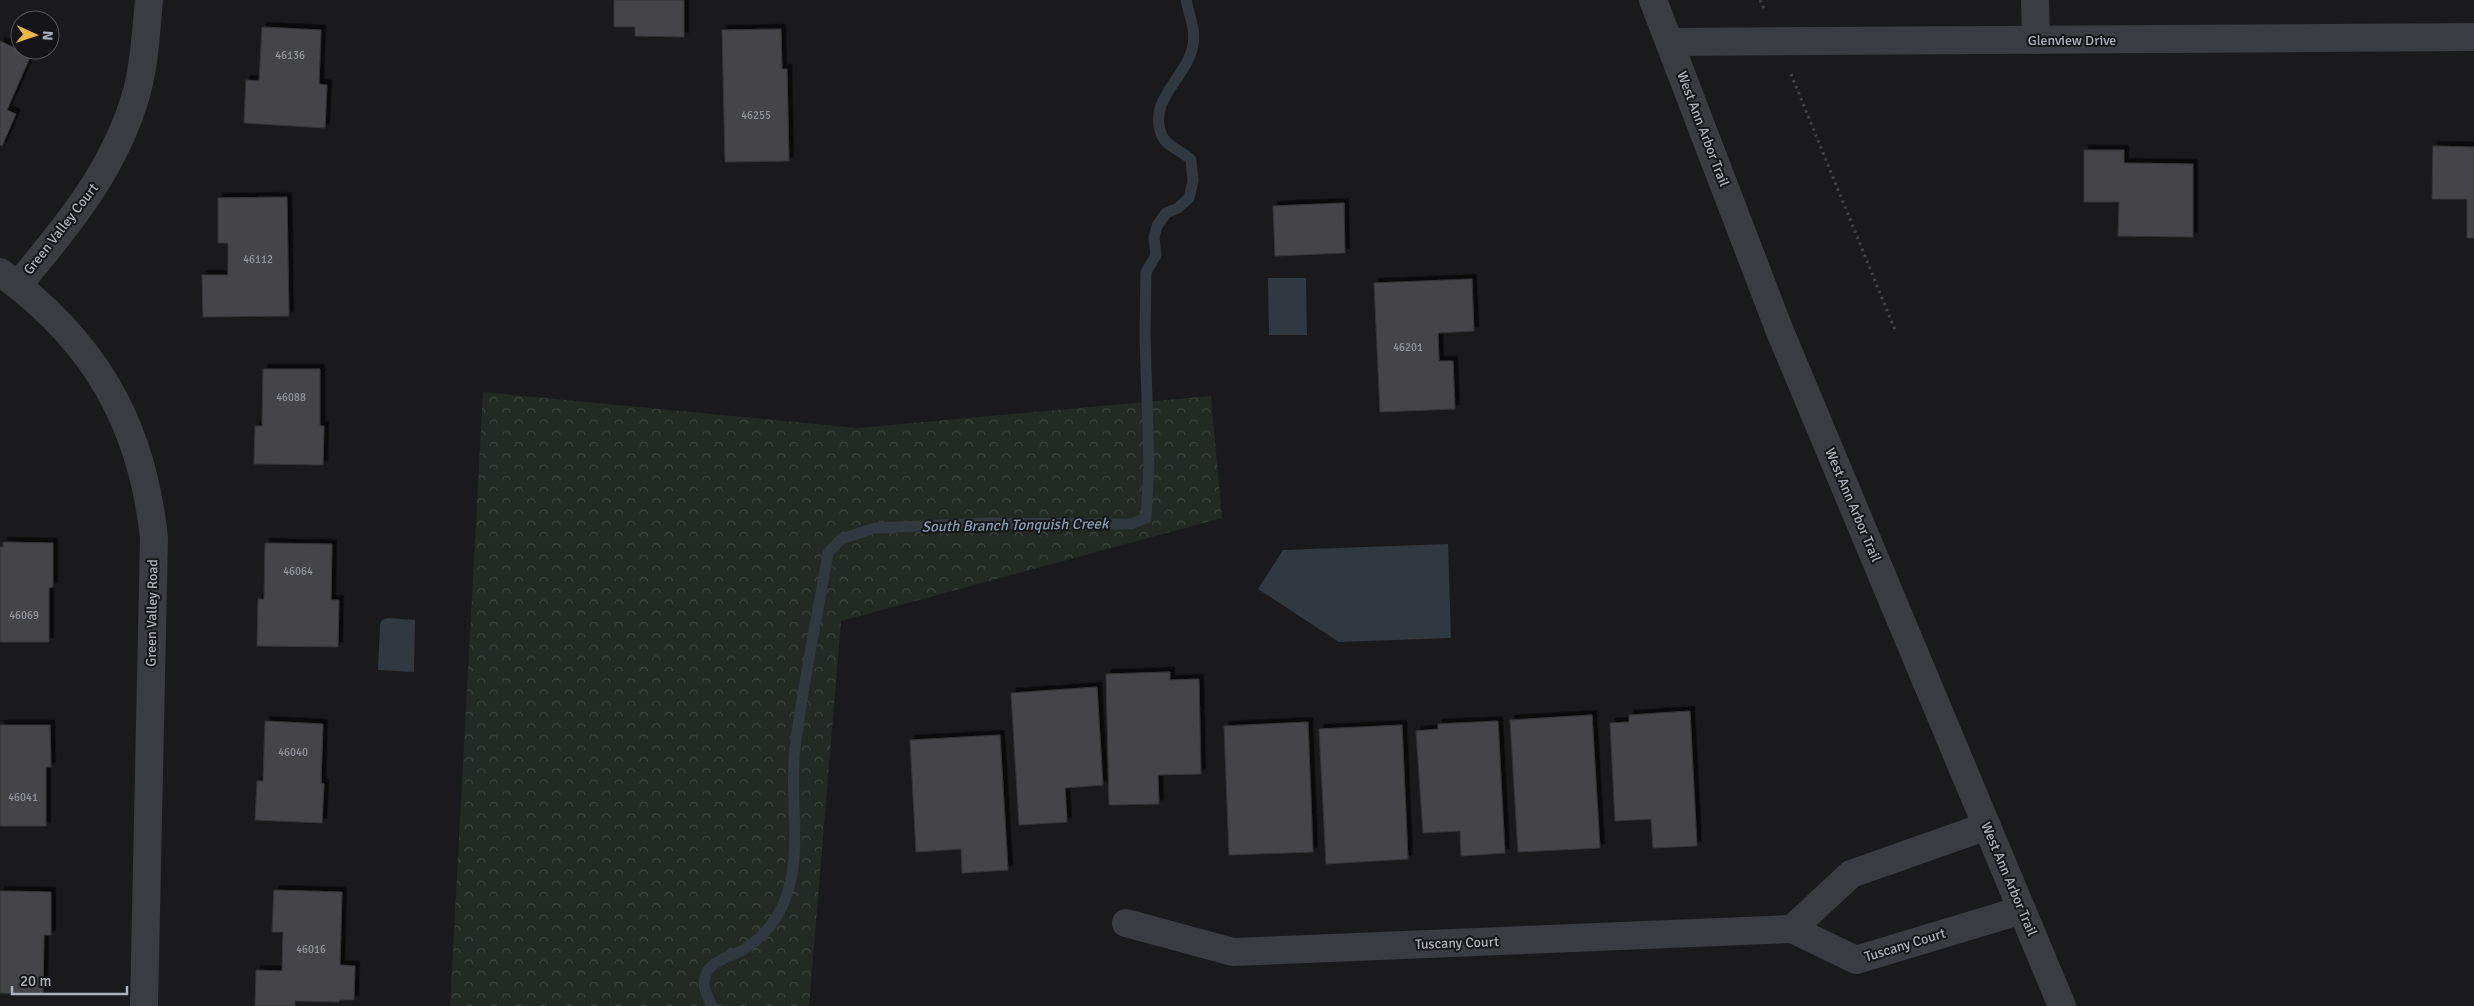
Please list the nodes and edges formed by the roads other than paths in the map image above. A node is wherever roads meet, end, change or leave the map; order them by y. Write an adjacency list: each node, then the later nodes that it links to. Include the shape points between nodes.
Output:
1 (149, 0): 7 (street, Green Valley Court, via 138,90 122,137 78,212)
2 (1653, 0): 6 (street, West Ann Arbor Trail)
3 (2035, 0): 5 (street)
4 (2474, 37): 5 (street, Glenview Drive)
5 (2036, 40): 6 (street, Glenview Drive)
6 (1670, 42): 8 (street, West Ann Arbor Trail, via 1779,329)
7 (9, 278): 12 (street, Green Valley Road, via 70,334 113,393 132,436 150,500 154,538)
8 (1987, 826): 9 (street, West Ann Arbor Trail); 11 (street, via 1851,874)
9 (2022, 910): 11 (street, Tuscany Court, via 1856,960); 13 (street, West Ann Arbor Trail)
10 (1126, 923): 11 (street, Tuscany Court, via 1233,952)
11 (1792, 929)
12 (144, 1006)
13 (2062, 1006)

